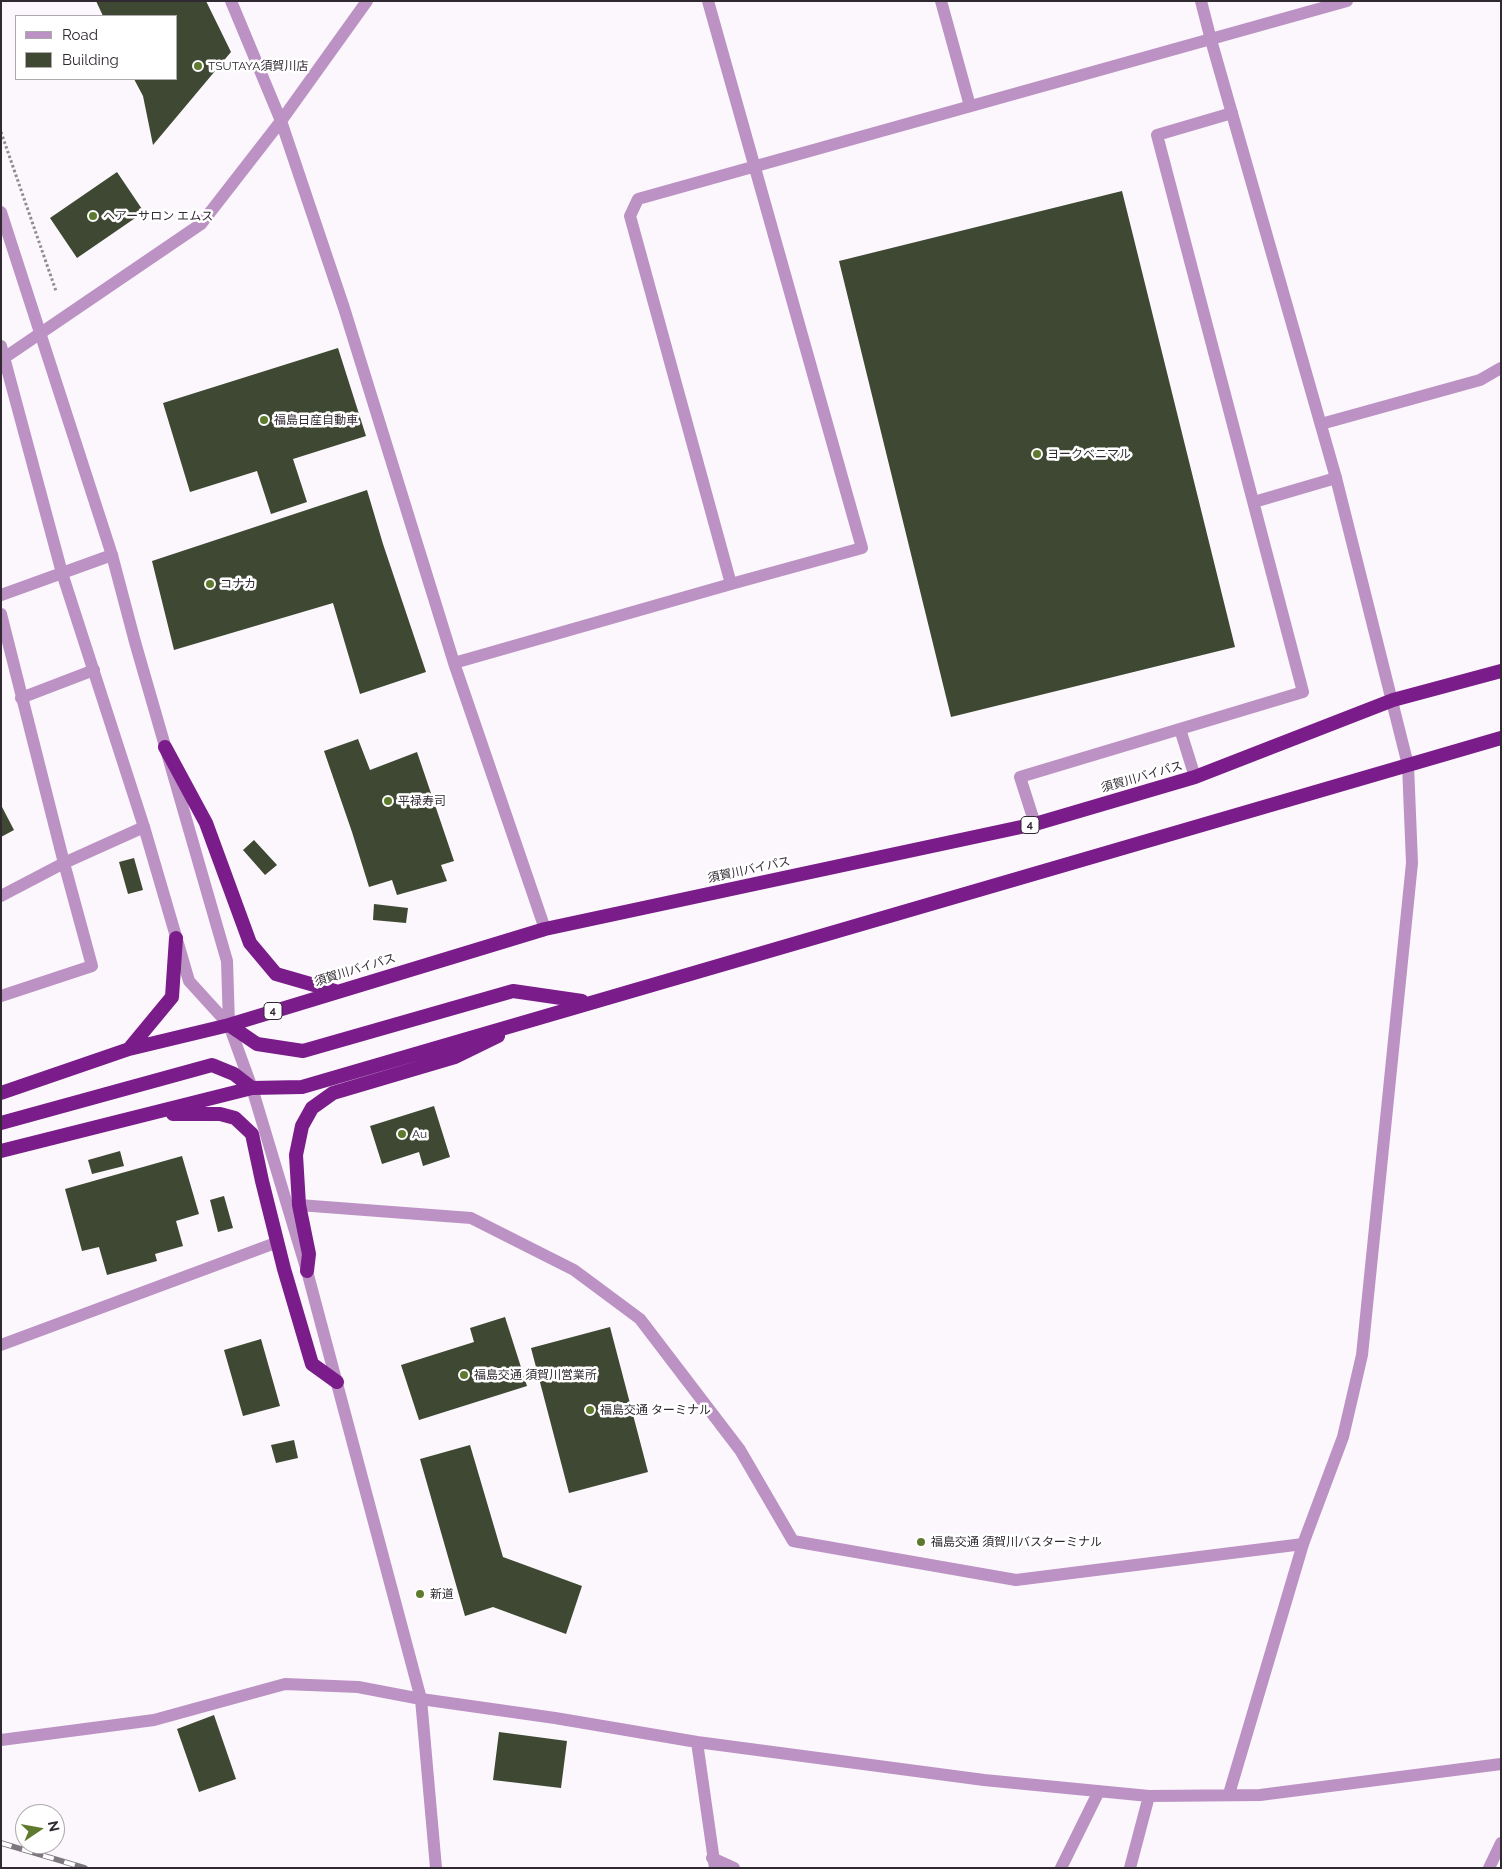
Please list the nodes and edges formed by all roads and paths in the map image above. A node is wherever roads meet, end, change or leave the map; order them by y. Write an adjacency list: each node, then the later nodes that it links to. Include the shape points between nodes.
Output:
1 (232, 1): 10 (street)
2 (367, 1): 10 (street)
3 (708, 1): 12 (street)
4 (940, 1): 8 (street)
5 (1201, 1): 7 (street)
6 (1347, 1): 7 (street)
7 (1211, 40): 8 (street); 9 (street)
8 (970, 106): 12 (street)
9 (1232, 113): 18 (street); 20 (street, via 1157,135)
10 (281, 121): 15 (street, via 201,224); 26 (street, via 344,308)
11 (1, 132): 14 (path)
12 (755, 166): 23 (street, via 638,199 630,216); 23 (street, via 862,548)
13 (1, 212): 15 (street)
14 (56, 290)
15 (40, 333): 16 (street); 21 (street)
16 (2, 355): 22 (street)
17 (1501, 368): 18 (street, via 1480,380)
18 (1321, 424): 19 (street)
19 (1336, 478): 20 (street); 30 (street)
20 (1254, 502): 31 (street, via 1303,692)
21 (112, 556): 22 (street); 33 (street)
22 (62, 573): 24 (street); 27 (street)
23 (731, 584): 26 (street)
24 (1, 595)
25 (1, 614): 29 (street)
26 (454, 663): 40 (street)
27 (94, 670): 29 (street); 37 (street)
28 (1501, 671): 30 (highway, 須賀川バイパス / 4)
29 (21, 698): 38 (street)
30 (1393, 700): 34 (street); 35 (highway, 須賀川バイパス / 4)
31 (1180, 729): 35 (street); 36 (street, via 1020,777)
32 (1501, 738): 34 (highway)
33 (165, 747): 42 (highway, via 206,823 250,943 276,974); 46 (street, via 226,961)
34 (1408, 765): 44 (highway); 58 (street, via 1412,862 1362,1355 1343,1437)
35 (1195, 777): 36 (highway, 須賀川バイパス / 4)
36 (1035, 824): 40 (highway, 須賀川バイパス / 4)
37 (144, 827): 38 (street); 41 (street)
38 (64, 863): 39 (street); 43 (street, via 92,966)
39 (1, 896)
40 (545, 928): 42 (highway, 須賀川バイパス / 4)
41 (176, 938): 46 (street, via 189,981); 47 (highway, via 172,997)
42 (336, 991): 46 (highway, 須賀川バイパス / 4)
43 (1, 996)
44 (588, 1002): 45 (highway); 46 (highway, via 513,991 303,1051 257,1044)
45 (535, 1018): 48 (highway, via 302,1086); 53 (highway, via 456,1056 333,1093 312,1108 302,1126 296,1155)
46 (229, 1025): 47 (highway, 須賀川バイパス / 4); 48 (street)
47 (129, 1049): 49 (highway, 須賀川バイパス / 4)
48 (252, 1088): 50 (highway); 51 (highway, via 234,1074 212,1065); 55 (street)
49 (1, 1093)
50 (154, 1113): 52 (highway); 54 (highway, via 220,1114 235,1118 252,1134)
51 (1, 1123)
52 (1, 1151)
53 (299, 1205): 55 (highway, via 309,1254); 58 (street, via 471,1218 574,1270 640,1319 740,1450 793,1542 1016,1580)
54 (278, 1242): 56 (street); 57 (highway, via 312,1364)
55 (306, 1271): 57 (street)
56 (1, 1345)
57 (337, 1382): 59 (street)
58 (1303, 1544): 64 (street)
59 (421, 1699): 60 (street, via 358,1687 285,1684 154,1720); 61 (street); 68 (street)
60 (1, 1740)
61 (697, 1742): 63 (street, via 984,1780); 67 (street)
62 (1501, 1764): 64 (street, via 1260,1794)
63 (1099, 1791): 65 (street); 70 (street)
64 (1229, 1794): 65 (street)
65 (1149, 1796): 71 (street)
66 (1501, 1843): 72 (street)
67 (714, 1863): 69 (street)
68 (436, 1868)
69 (734, 1868)
70 (1061, 1868)
71 (1130, 1868)
72 (1489, 1868)

